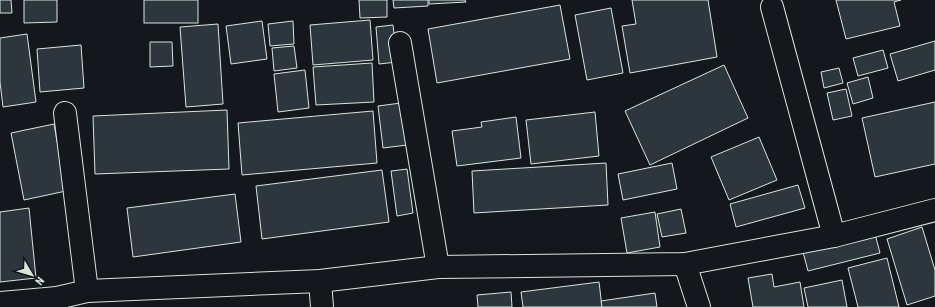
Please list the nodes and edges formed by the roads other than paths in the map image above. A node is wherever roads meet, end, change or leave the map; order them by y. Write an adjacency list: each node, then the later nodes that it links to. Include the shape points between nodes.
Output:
1 (772, 7): 5 (street)
2 (400, 44): 7 (street)
3 (65, 114): 9 (street)
4 (935, 210): 5 (street)
5 (834, 236): 6 (street)
6 (685, 264): 7 (street); 13 (street)
7 (438, 267): 8 (street)
8 (320, 281): 9 (street); 12 (street)
9 (87, 291): 10 (street)
10 (57, 302): 11 (street)
11 (0, 303)
12 (322, 307)
13 (698, 307)

